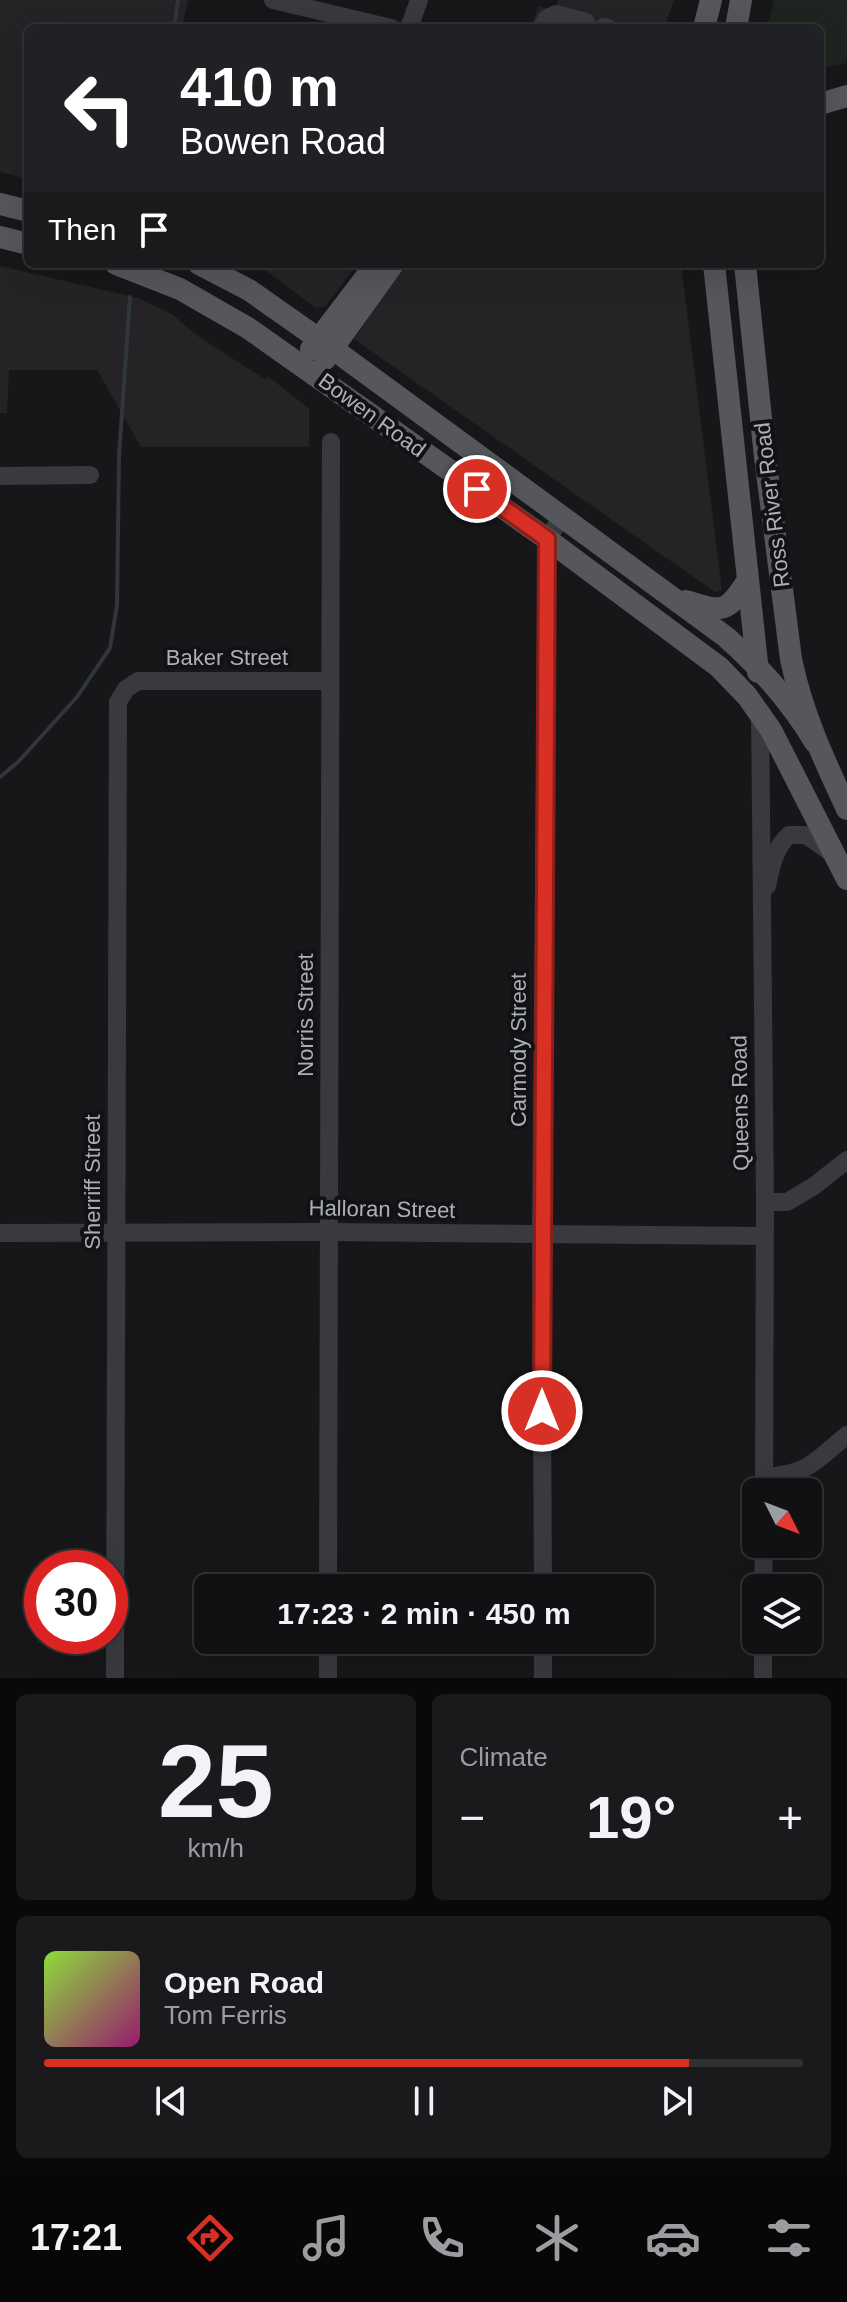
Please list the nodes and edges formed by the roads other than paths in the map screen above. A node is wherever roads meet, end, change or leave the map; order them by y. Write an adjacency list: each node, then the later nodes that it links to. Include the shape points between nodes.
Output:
1 (273, 0): 5 (street)
2 (419, 0): 6 (street)
3 (711, 0): 9 (main road)
4 (744, 0): 10 (main road); 11 (main road)
5 (374, 24)
6 (410, 24)
7 (544, 24): 8 (street, via 556,14)
8 (595, 24)
9 (705, 24)
10 (737, 24)
11 (747, 24)
12 (847, 96): 13 (main road)
13 (824, 103)
14 (0, 204): 15 (main road)
15 (24, 210)
16 (0, 237): 17 (main road)
17 (24, 243)
18 (127, 268): 25 (main road, Bowen Road, via 199,299)
19 (207, 268): 24 (main road, Bowen Road, via 249,290)
20 (374, 268): 24 (main road)
21 (390, 268): 24 (main road)
22 (714, 268): 31 (main road, Ross River Road)
23 (745, 268): 37 (main road, Ross River Road, via 791,659)
24 (326, 344): 25 (main road); 29 (main road, Bowen Road)
25 (308, 369): 30 (main road, Bowen Road)
26 (331, 442): 34 (street, Norris Street)
27 (90, 475): 28 (street)
28 (0, 476)
29 (562, 517): 30 (street); 32 (main road, Bowen Road)
30 (547, 539): 36 (main road, Bowen Road, via 709,659); 47 (street, Carmody Street)
31 (748, 580): 32 (main road, via 732,604 719,610); 33 (main road, Ross River Road)
32 (670, 596): 33 (main road, Bowen Road)
33 (757, 666): 36 (main road, Ross River Road); 37 (main road, Bowen Road)
34 (330, 681): 35 (street, Baker Street, via 138,681); 45 (street, Norris Street)
35 (126, 689): 44 (street, Sherriff Street, via 118,702)
36 (760, 713): 39 (main road, Bowen Road); 41 (street, Queens Road)
37 (815, 742): 38 (main road)
38 (847, 809)
39 (837, 856): 40 (main road, Bowen Road); 41 (street, via 806,835 794,833 785,839 774,856)
40 (847, 879)
41 (760, 912): 43 (street, Queens Road)
42 (847, 1160): 43 (street, via 787,1202)
43 (765, 1202): 48 (street, Queens Road)
44 (116, 1232): 45 (street, Halloran Street); 46 (street, Halloran Street); 57 (street, Sherriff Street)
45 (327, 1232): 47 (street, Halloran Street); 52 (street, Norris Street)
46 (0, 1233)
47 (541, 1234): 48 (street, Halloran Street); 53 (street, Carmody Street)
48 (764, 1236): 50 (street, Queens Road)
49 (847, 1435): 51 (street, via 804,1471)
50 (764, 1478)
51 (782, 1478)
52 (328, 1574)
53 (543, 1574)
54 (328, 1654): 58 (street)
55 (543, 1654): 59 (street)
56 (763, 1654): 60 (street)
57 (115, 1678)
58 (328, 1678)
59 (543, 1678)
60 (763, 1678)

